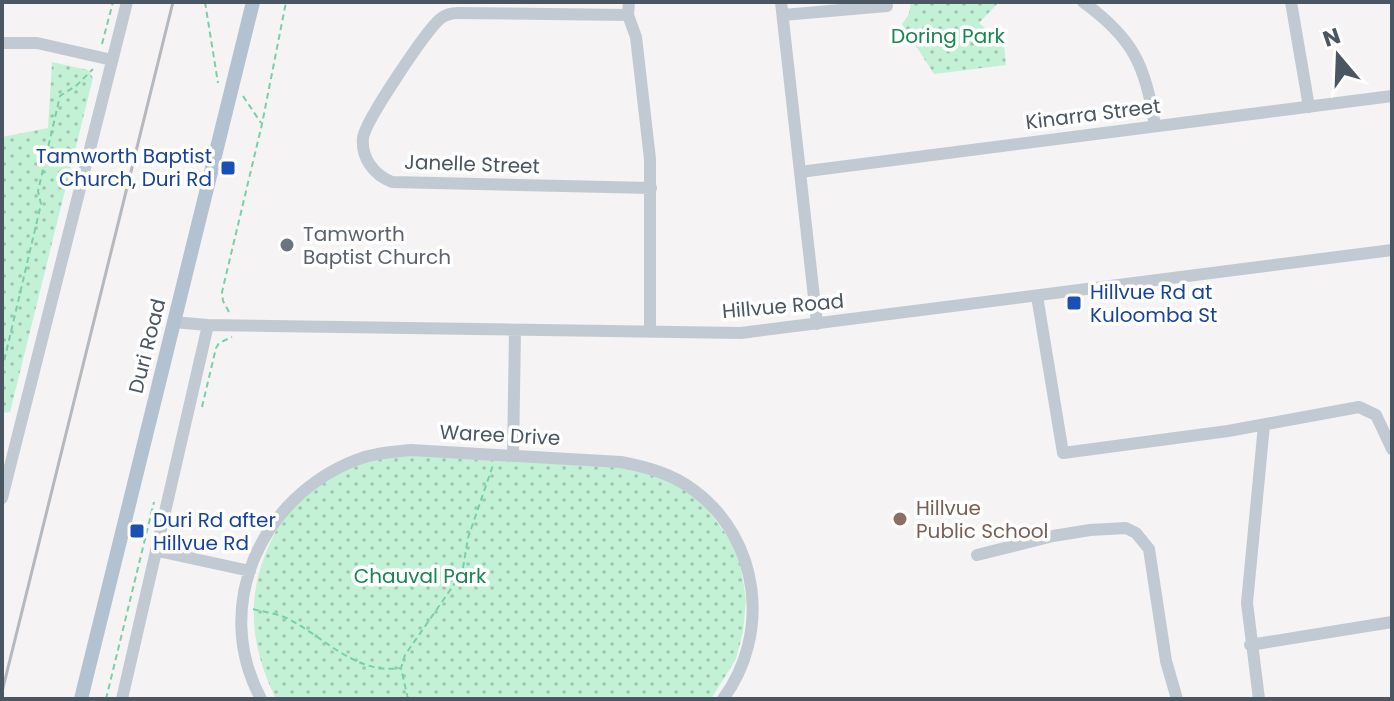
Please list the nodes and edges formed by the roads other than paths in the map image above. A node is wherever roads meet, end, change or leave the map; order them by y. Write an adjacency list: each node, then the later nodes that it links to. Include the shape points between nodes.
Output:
1 (127, 2): 9 (street)
2 (253, 2): 17 (main road, Duri Road)
3 (1083, 2): 12 (street, via 1117,29 1131,48 1149,89)
4 (1291, 2): 11 (street)
5 (887, 6): 6 (street)
6 (782, 8): 13 (street)
7 (628, 9): 14 (street, via 636,37); 14 (street, Janelle Street, via 446,15 375,112 363,148 374,170 392,182)
8 (2, 43): 9 (street, via 37,43)
9 (112, 60): 25 (street)
10 (1392, 96): 11 (street, Kinarra Street)
11 (1309, 107): 12 (street, Kinarra Street)
12 (1155, 126): 13 (street, Kinarra Street)
13 (800, 172): 18 (street)
14 (651, 188): 21 (street)
15 (1392, 250): 16 (street, Hillvue Road)
16 (1037, 296): 18 (street, Hillvue Road); 22 (street, via 1063,453)
17 (173, 322): 19 (street, Hillvue Road); 31 (main road, Duri Road)
18 (817, 324): 21 (street, Hillvue Road, via 741,333)
19 (208, 325): 20 (street, Hillvue Road); 26 (street)
20 (515, 330): 21 (street, Hillvue Road); 24 (street)
21 (650, 332)
22 (1264, 425): 23 (street, via 1359,407 1376,415); 30 (street, via 1247,603)
23 (1392, 449)
24 (513, 456): 28 (street, Waree Drive, via 411,450 360,458 296,496 279,514); 34 (street, Waree Drive, via 643,466 693,489 725,521 745,560 755,607 746,656)
25 (2, 498)
26 (158, 551): 28 (street); 32 (street)
27 (977, 555): 35 (street, via 1090,530 1114,527 1136,533 1149,549)
28 (250, 571): 33 (street, Waree Drive, via 243,606 244,647)
29 (1392, 622): 30 (street)
30 (1250, 645): 36 (street)
31 (81, 699)
32 (122, 699)
33 (261, 699)
34 (723, 699)
35 (1177, 699)
36 (1259, 699)

